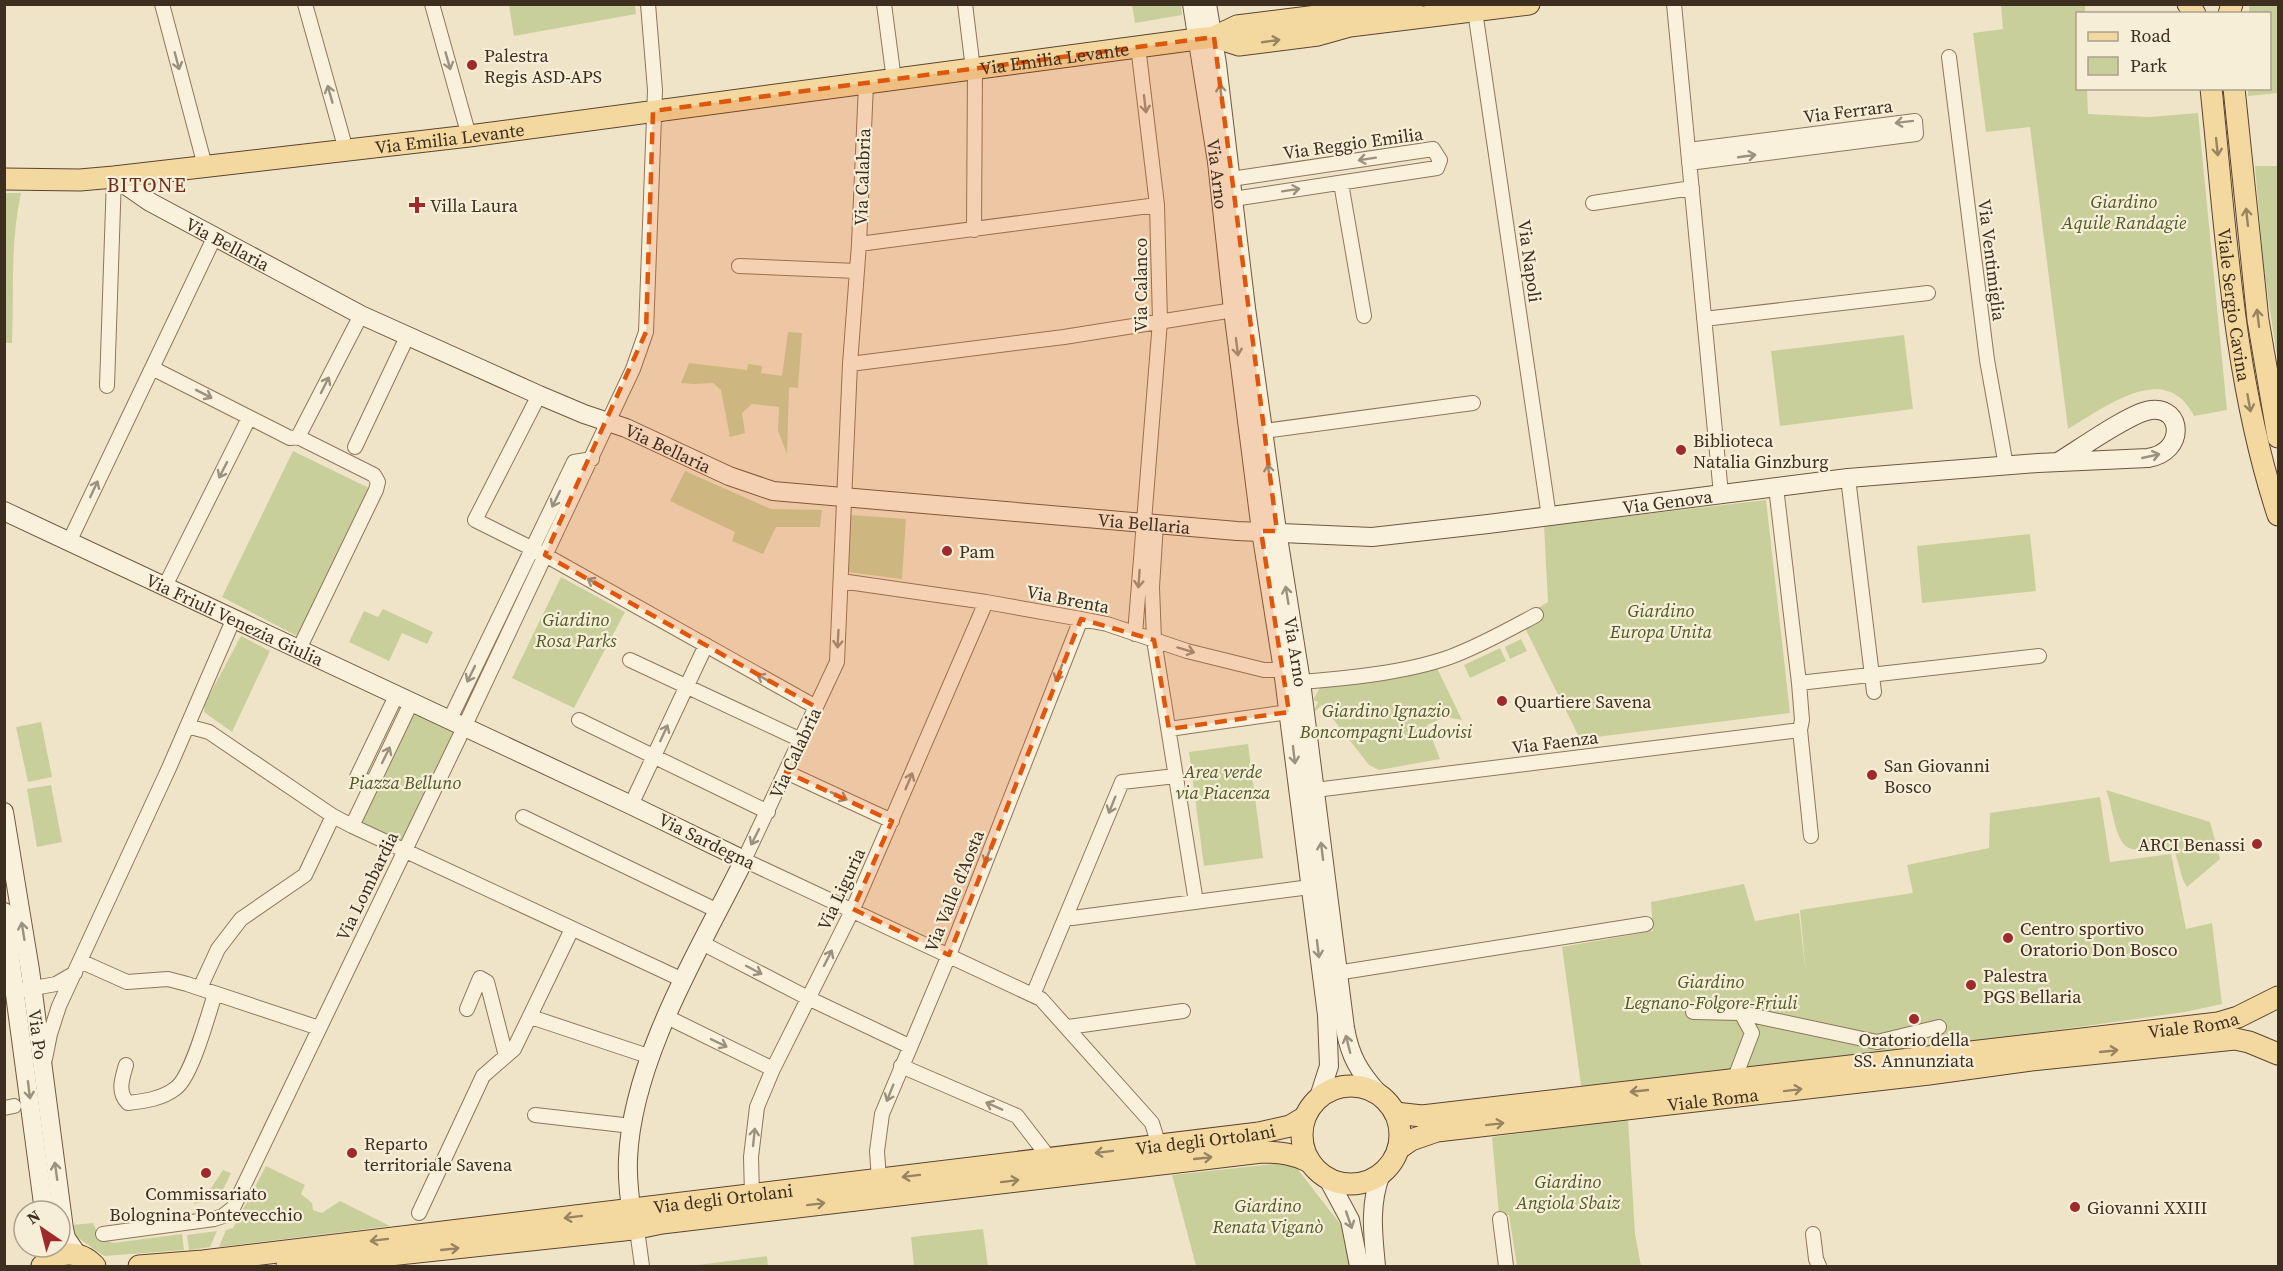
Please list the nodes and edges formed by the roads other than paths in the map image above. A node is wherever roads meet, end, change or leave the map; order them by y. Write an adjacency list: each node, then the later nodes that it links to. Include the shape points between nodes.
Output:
1 (162, 4): 26 (street, one-way to 26)
2 (305, 4): 24 (street, one-way to 2)
3 (432, 4): 23 (street, one-way to 23)
4 (648, 4): 22 (street, Via Lombardia)
5 (884, 4): 18 (street)
6 (965, 4): 17 (street)
7 (1192, 4): 14 (street)
8 (1208, 4): 14 (street)
9 (1412, 4): 13 (main road)
10 (1529, 4): 12 (main road)
11 (1674, 4): 25 (street)
12 (1475, 11): 13 (main road); 67 (street, Via Napoli)
13 (1338, 15): 14 (main road, via 1237,26); 14 (main road, one-way to 13, via 1239,45 1318,35)
14 (1205, 38): 15 (main road, Via Emilia Levante); 29 (street, Via Arno, one-way to 14); 41 (street, Via Arno, via 1217,162)
15 (1138, 46): 17 (main road, Via Emilia Levante); 34 (street, Via Calanco, one-way to 34)
16 (1949, 57): 60 (street, Via Ventimiglia, via 1987,360)
17 (974, 69): 18 (main road, Via Emilia Levante); 35 (street)
18 (894, 80): 19 (main road, Via Emilia Levante)
19 (866, 84): 22 (main road, Via Emilia Levante); 37 (street, Via Calabria)
20 (2211, 90): 66 (main road, Viale Sergio Cavina, one-way to 66, via 2237,332 2257,443)
21 (2234, 90): 56 (main road, Viale Sergio Cavina, one-way to 21, via 2258,320)
22 (653, 111): 23 (main road, Via Emilia Levante); 53 (street, Via Lombardia, via 646,332)
23 (469, 136): 24 (main road, Via Emilia Levante)
24 (346, 150): 26 (main road, Via Emilia Levante)
25 (1689, 157): 25 (street, Via Ferrara, one-way to 25, via 1916,134 1915,121); 31 (street)
26 (205, 166): 27 (main road, Via Emilia Levante)
27 (114, 177): 28 (main road, Via Emilia Levante); 36 (street, Via Bellaria, via 150,202); 49 (street)
28 (4, 179)
29 (1231, 179): 30 (street, Via Reggio Emilia, one-way to 29, via 1437,168 1440,160 1433,149); 32 (street, Via Arno)
30 (1341, 183): 32 (street, Via Reggio Emilia, one-way to 30); 43 (street)
31 (1692, 188): 33 (street); 44 (street)
32 (1233, 199): 41 (street, Via Arno)
33 (1593, 203)
34 (1157, 205): 35 (street); 45 (street, Via Calanco)
35 (974, 230): 37 (street)
36 (215, 236): 42 (street, Via Bellaria); 48 (street)
37 (859, 244): 39 (street, Via Calabria)
38 (739, 266): 39 (street)
39 (858, 271): 47 (street, Via Calabria)
40 (1928, 293): 44 (street)
41 (1240, 309): 45 (street); 54 (street, Via Arno); 69 (street, Via Arno, one-way to 69)
42 (362, 315): 46 (street, Via Bellaria); 55 (street, one-way to 42)
43 (1364, 316)
44 (1704, 319): 63 (street)
45 (1160, 321): 47 (street); 68 (street, Via Calanco)
46 (408, 335): 50 (street, Via Bellaria); 57 (street)
47 (850, 364): 64 (street, Via Calabria)
48 (152, 368): 52 (street, one-way to 52); 70 (street, one-way to 48)
49 (106, 386)
50 (538, 395): 53 (street, Via Bellaria); 71 (street, via 475,520)
51 (1473, 403): 54 (street)
52 (249, 417): 55 (street, via 290,438); 74 (street, one-way to 74)
53 (608, 421): 58 (street, Via Lombardia); 64 (street, Via Bellaria, via 753,486)
54 (1264, 431): 69 (street, Via Arno, one-way to 54)
55 (298, 437): 82 (street, via 374,475 378,482)
56 (2278, 437)
57 (355, 447)
58 (592, 459): 71 (street, Via Lombardia, one-way to 71, via 574,462); 72 (street, Via Lombardia)
59 (2058, 462): 59 (street, Via Genova, one-way to 59, via 2152,457 2171,446 2176,437 2175,425 2163,412 2145,412); 60 (street, Via Genova)
60 (2007, 466): 61 (street, Via Genova)
61 (1848, 478): 62 (street, Via Genova); 86 (street)
62 (1776, 487): 63 (street, Via Genova); 88 (street)
63 (1721, 494): 67 (street, Via Genova)
64 (846, 498): 68 (street, Via Bellaria); 73 (street, Via Calabria)
65 (4, 511): 70 (street, Via Friuli Venezia Giulia)
66 (2278, 515)
67 (1548, 517): 69 (street, Via Genova, via 1395,535)
68 (1149, 524): 69 (street, Via Bellaria); 79 (street, one-way to 79); 80 (street)
69 (1269, 531): 85 (street, Via Arno); 87 (street, Via Arno, one-way to 69)
70 (69, 542): 74 (street, Via Friuli Venezia Giulia)
71 (533, 548): 72 (street); 95 (street, Via Lombardia, one-way to 95)
72 (545, 555): 81 (street, one-way to 72); 95 (street, Via Lombardia)
73 (841, 581): 75 (street, Via Brenta); 92 (street, Via Calabria, one-way to 92, via 837,662)
74 (165, 586): 77 (street, Via Friuli Venezia Giulia)
75 (986, 602): 78 (street, Via Brenta); 109 (street, Via Liguria, one-way to 75)
76 (1536, 615): 87 (street, via 1449,657 1370,674)
77 (234, 618): 82 (street, Via Friuli Venezia Giulia); 96 (street)
78 (1081, 619): 79 (street, Via Brenta); 123 (street, Via Valle d'Aosta, one-way to 123)
79 (1135, 634): 80 (street, Via Brenta)
80 (1154, 640): 85 (street, Via Brenta, one-way to 85, via 1264,670); 97 (street)
81 (706, 645): 89 (street); 92 (street, one-way to 81)
82 (298, 649): 91 (street, Via Friuli Venezia Giulia)
83 (2039, 656): 86 (street)
84 (630, 660): 89 (street)
85 (1283, 670): 93 (street, Via Arno)
86 (1872, 675): 88 (street); 90 (street)
87 (1301, 682): 103 (street, Via Arno)
88 (1798, 683): 98 (street)
89 (687, 685): 99 (street); 100 (street, one-way to 89)
90 (1874, 692)
91 (404, 700): 95 (street, Via Friuli Venezia Giulia); 110 (street, via 357,777 372,784)
92 (816, 707): 99 (street, Via Calabria)
93 (1289, 712): 97 (street); 114 (street, Via Arno, one-way to 114)
94 (579, 720): 100 (street)
95 (457, 724): 104 (street, Via Sardegna); 112 (street, Via Lombardia)
96 (187, 726): 107 (street, via 209,732); 124 (street)
97 (1169, 729): 102 (street)
98 (1800, 730): 103 (street, Via Faenza); 111 (street)
99 (801, 740): 101 (street, Via Calabria)
100 (654, 756): 104 (street); 106 (street)
101 (786, 772): 106 (street, Via Calabria); 109 (street, one-way to 109)
102 (1176, 776): 115 (street); 119 (street, one-way to 119, via 1122,782)
103 (1315, 789): 125 (street, Via Arno, one-way to 103)
104 (631, 805): 113 (street, Via Sardegna)
105 (4, 812): 128 (street, Via Po, one-way to 105)
106 (768, 812): 113 (street, Via Calabria, one-way to 113)
107 (333, 816): 110 (street); 127 (street, via 305,875 241,920 218,949)
108 (523, 817): 117 (street)
109 (892, 821): 116 (street, Via Liguria)
110 (351, 826): 112 (street)
111 (1811, 836)
112 (404, 852): 121 (street); 141 (street, Via Lombardia)
113 (744, 860): 116 (street, Via Sardegna); 117 (street, Via Calabria)
114 (1310, 887): 115 (street); 125 (street, Via Arno, one-way to 125)
115 (1196, 902): 119 (street)
116 (853, 909): 123 (street, Via Sardegna); 132 (street, Via Liguria, one-way to 116)
117 (718, 911): 122 (street, Via Calabria)
118 (4, 912): 128 (street, Via Po)
119 (1067, 916): 130 (street)
120 (1646, 924): 125 (street)
121 (572, 929): 126 (street); 137 (street)
122 (702, 943): 126 (street, Via Calabria); 132 (street, one-way to 132)
123 (949, 955): 130 (street, Via Sardegna); 142 (street, Via Valle d'Aosta)
124 (78, 967): 127 (street, via 127,982 168,979); 128 (street, via 56,984); 150 (street, via 54,1019)
125 (1330, 974): 152 (street, Via Arno, one-way to 125, via 1348,1048); 153 (street, Via Arno, via 1329,1066)
126 (683, 980): 138 (street, Via Calabria)
127 (200, 988): 129 (street)
128 (24, 990): 150 (street, Via Po); 166 (street, Via Po, one-way to 166)
129 (215, 994): 141 (street); 147 (street, via 190,1067 176,1089 151,1101 128,1103 122,1097 121,1087)
130 (1033, 995): 139 (street, Via Sardegna)
131 (2278, 997): 143 (main road, Viale Roma, via 2218,1023)
132 (808, 998): 142 (street); 149 (street, Via Liguria)
133 (467, 1009): 145 (street, via 480,978 487,982)
134 (1183, 1011): 139 (street)
135 (1693, 1012): 136 (street)
136 (1741, 1013): 140 (street, via 1877,1042); 151 (street, Viale Roma, via 1752,1033)
137 (531, 1017): 145 (street); 146 (street)
138 (667, 1017): 146 (street, Via Calabria); 149 (street, one-way to 149)
139 (1068, 1027): 158 (street, Via Sardegna, via 1152,1123)
140 (1939, 1027)
141 (319, 1028): 170 (street, Via Lombardia, via 233,1208 214,1219)
142 (909, 1046): 148 (street, Via Valle d'Aosta)
143 (2031, 1052): 144 (main road, Viale Roma, one-way to 144, via 2235,1040); 151 (main road, Viale Roma); 159 (main road, Viale Roma, one-way to 143, via 1437,1131 1929,1074)
144 (2278, 1054)
145 (506, 1056): 167 (street, via 483,1076)
146 (651, 1057): 157 (street, Via Calabria)
147 (126, 1065)
148 (901, 1066): 160 (street, one-way to 148, via 1017,1116); 164 (street, Via Valle d'Aosta, one-way to 164, via 882,1114 877,1151)
149 (773, 1069): 165 (street, Via Liguria, one-way to 149, via 751,1157 757,1107)
150 (42, 1071): 173 (street, Via Po, one-way to 150, via 64,1229)
151 (1734, 1080): 154 (main road, Viale Roma, one-way to 154, via 1422,1116)
152 (1378, 1093): 153 (main road, via 1354,1085 1342,1086); 154 (main road)
153 (1320, 1097): 156 (main road)
154 (1395, 1113): 159 (main road, via 1400,1125)
155 (535, 1116): 157 (street)
156 (1305, 1117): 158 (main road, Via degli Ortolani, via 1275,1131); 161 (main road, via 1302,1140)
157 (632, 1126): 168 (street, Via Calabria, via 628,1159)
158 (1159, 1146): 160 (main road, Via degli Ortolani, one-way to 160)
159 (1398, 1149): 162 (main road)
160 (1050, 1159): 164 (main road, Via degli Ortolani, one-way to 164)
161 (1310, 1162): 163 (main road); 168 (main road, Via degli Ortolani, one-way to 161, via 686,1220 1262,1152 1284,1152)
162 (1381, 1174): 163 (main road, via 1356,1184); 181 (street, via 1372,1218)
163 (1327, 1177): 180 (street, one-way to 180, via 1350,1220)
164 (879, 1180): 165 (main road, Via degli Ortolani)
165 (752, 1195): 168 (main road, Via degli Ortolani)
166 (43, 1199)
167 (419, 1213)
168 (632, 1219): 174 (main road, Via degli Ortolani, one-way to 168); 176 (main road, Via degli Ortolani, one-way to 176); 178 (street); 179 (street)
169 (1500, 1219): 182 (street)
170 (103, 1234)
171 (1813, 1234): 183 (street)
172 (72, 1254): 173 (main road)
173 (77, 1254): 175 (main road)
174 (319, 1265): 177 (main road, Via degli Ortolani)
175 (96, 1266)
176 (139, 1266)
177 (287, 1266)
178 (635, 1266)
179 (642, 1266)
180 (1359, 1266)
181 (1376, 1266)
182 (1506, 1266)
183 (1819, 1266)

